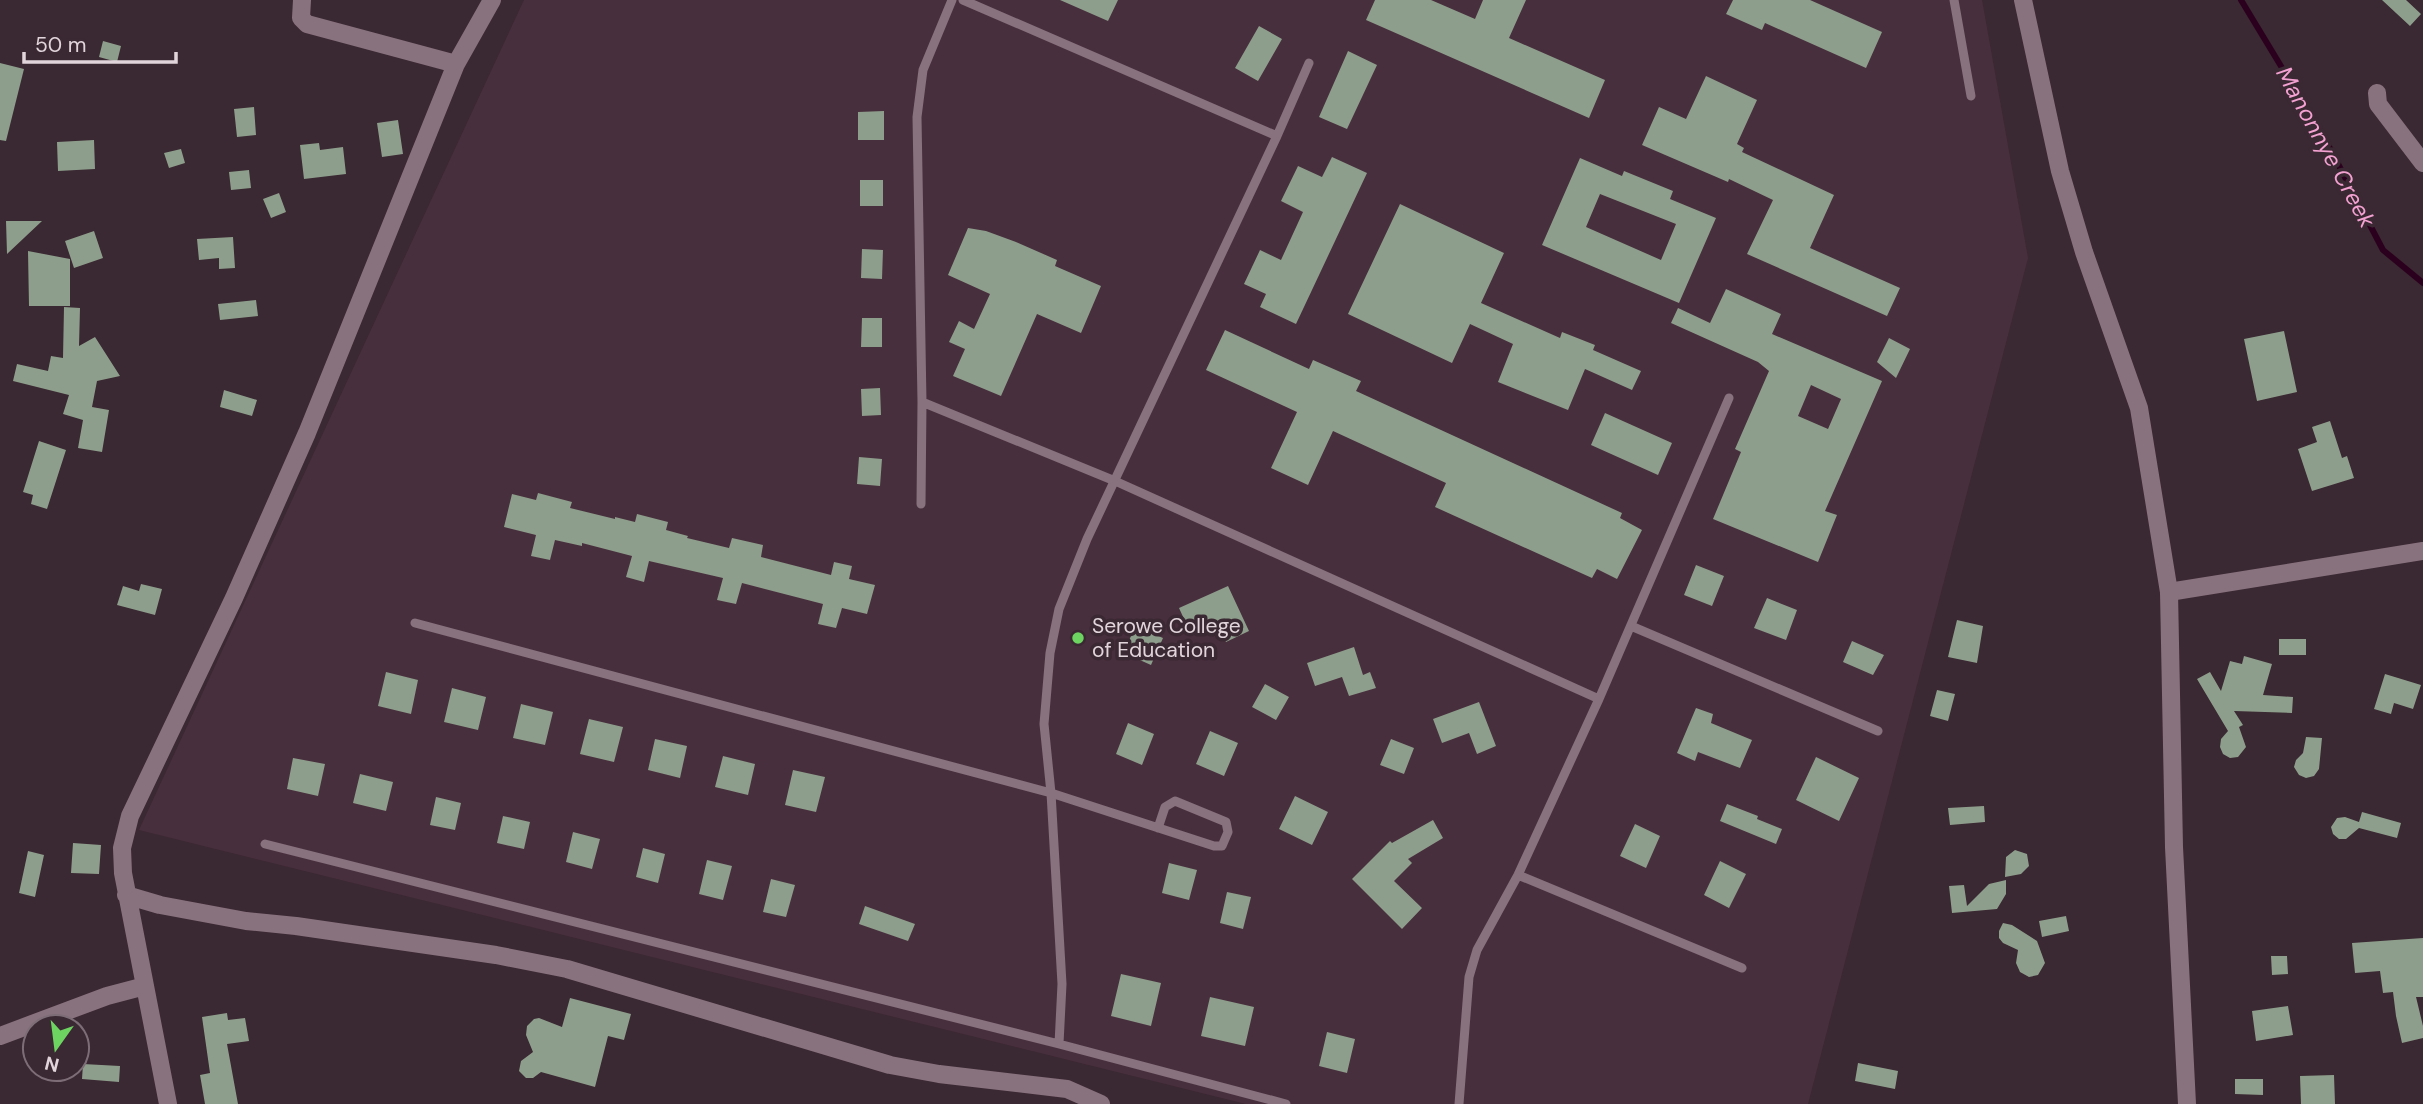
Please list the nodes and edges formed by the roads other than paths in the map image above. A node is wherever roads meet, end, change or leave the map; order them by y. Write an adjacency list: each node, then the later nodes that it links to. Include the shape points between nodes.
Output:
1 (302, 0): 8 (street, via 301,18 307,24)
2 (492, 0): 8 (street)
3 (952, 0): 14 (lane, via 923,71 917,117)
4 (963, 0): 11 (lane)
5 (1954, 0): 10 (lane)
6 (2023, 0): 18 (street, via 2060,171 2139,408)
7 (1309, 62): 11 (lane)
8 (456, 64): 27 (street, via 307,433 130,816 122,848)
9 (2377, 93): 12 (street, via 2378,104)
10 (1971, 96)
11 (1277, 136): 15 (lane)
12 (2423, 163)
13 (1730, 398): 20 (lane)
14 (922, 402): 15 (lane); 16 (lane)
15 (1115, 481): 21 (lane); 23 (lane, via 1059,609 1044,724)
16 (921, 503)
17 (2423, 551): 18 (street)
18 (2169, 592): 36 (street)
19 (415, 623): 23 (lane)
20 (1631, 626): 21 (lane); 22 (lane)
21 (1599, 699): 26 (lane)
22 (1878, 731)
23 (1051, 793): 24 (lane); 31 (lane, via 1062,984)
24 (1158, 828): 24 (lane, via 1165,807 1175,801 1226,822 1228,832 1222,846 1214,846)
25 (265, 844): 31 (lane)
26 (1518, 875): 28 (lane); 35 (lane, via 1472,967)
27 (126, 895): 29 (street); 33 (street, via 246,921 567,969 890,1065 1067,1089)
28 (1742, 968)
29 (145, 986): 30 (street); 32 (street)
30 (0, 1036)
31 (1059, 1044): 34 (lane)
32 (168, 1104)
33 (1101, 1104)
34 (1286, 1104)
35 (1459, 1104)
36 (2186, 1104)

